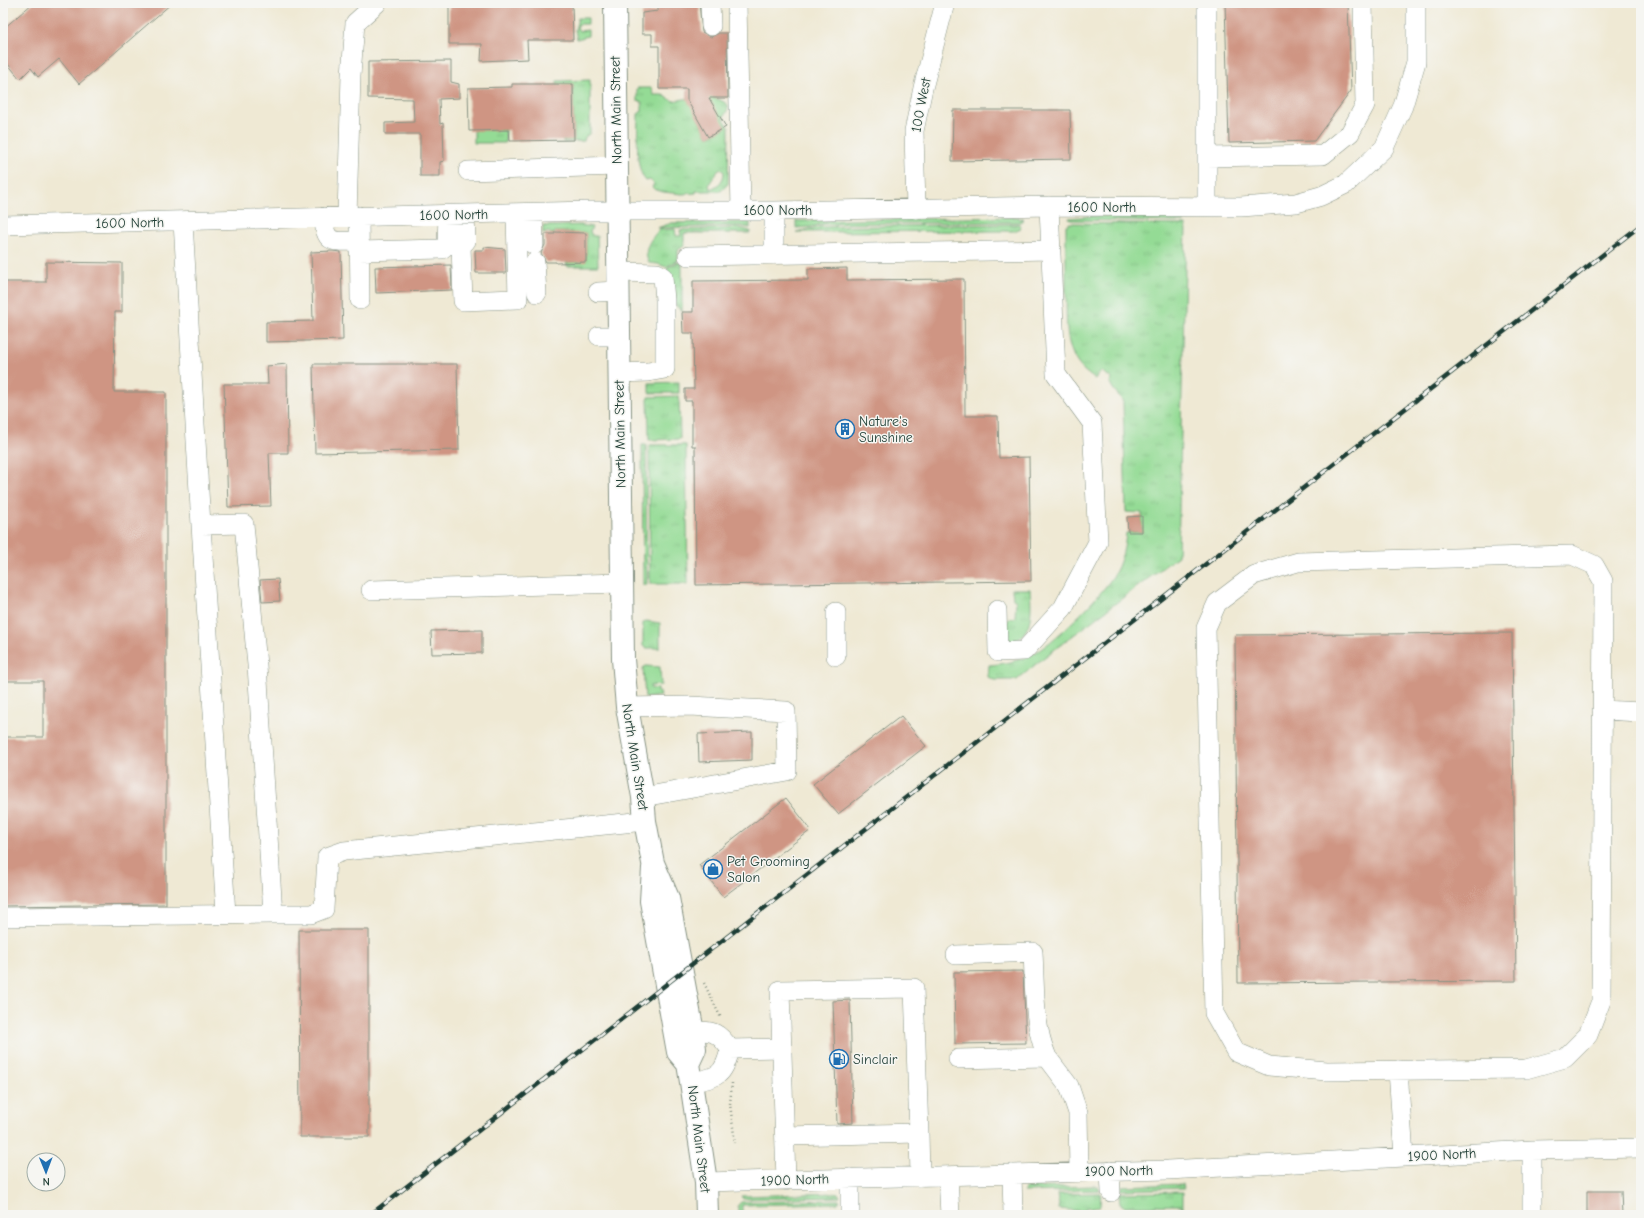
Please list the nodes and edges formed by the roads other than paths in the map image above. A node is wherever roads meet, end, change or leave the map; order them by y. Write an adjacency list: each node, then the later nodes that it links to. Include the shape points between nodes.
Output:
1 (377, 3): 21 (street, via 355,23 351,75)
2 (615, 3): 11 (main road, North Main Street)
3 (710, 3): 9 (street)
4 (737, 3): 17 (street)
5 (945, 3): 15 (street, 100 West, via 914,131)
6 (1207, 3): 10 (street)
7 (1363, 3): 10 (street, via 1365,105 1350,133 1323,155)
8 (1416, 3): 14 (street, 1600 North, via 1416,62 1403,106 1384,148 1365,168 1346,184 1296,203)
9 (711, 26)
10 (1207, 157): 14 (street)
11 (616, 166): 12 (street); 16 (main road, North Main Street)
12 (468, 171)
13 (1049, 206): 14 (street, 1600 North); 15 (street, 1600 North); 26 (street)
14 (1207, 207)
15 (916, 209): 18 (street, 1600 North)
16 (617, 211): 17 (street, 1600 North); 19 (street, 1600 North); 29 (main road, North Main Street)
17 (741, 211): 18 (street, 1600 North)
18 (774, 211): 27 (street)
19 (525, 213): 20 (street, 1600 North); 20 (street, via 518,299 463,301 462,246 466,241); 30 (street, via 535,254)
20 (456, 215): 21 (street, 1600 North); 25 (street, via 447,245 442,249)
21 (353, 216): 22 (street, 1600 North); 25 (street)
22 (324, 217): 23 (street, 1600 North); 25 (street, via 324,230 329,238)
23 (183, 222): 24 (street, 1600 North); 33 (street)
24 (3, 225)
25 (359, 246): 31 (street)
26 (1050, 250): 27 (street); 36 (street, via 1056,374 1092,423 1098,542 1063,608 1024,651 998,652)
27 (774, 255): 28 (street)
28 (688, 256)
29 (611, 285): 32 (main road, North Main Street, via 609,336); 32 (street, via 657,273 663,277 665,369)
30 (537, 293)
31 (360, 300)
32 (619, 372): 34 (main road, North Main Street)
33 (201, 525): 45 (street); 46 (street, via 244,524 257,665)
34 (622, 583): 35 (street); 39 (main road, North Main Street, via 623,659)
35 (370, 590)
36 (997, 610)
37 (836, 612): 38 (street)
38 (836, 656)
39 (627, 707): 42 (main road, North Main Street); 42 (street, via 690,706 786,711 787,771)
40 (1602, 710): 41 (street); 54 (street, via 1600,1001 1588,1036 1565,1058 1526,1069); 54 (street, via 1603,581 1594,565 1572,555 1298,562 1254,575 1217,603 1206,628 1214,1013 1236,1052 1269,1066 1327,1071)
41 (1641, 712)
42 (642, 797): 43 (main road, North Main Street)
43 (645, 821): 44 (main road, North Main Street); 46 (street, via 344,851 327,857 324,909 311,914)
44 (653, 863): 49 (main road, North Main Street, via 668,898); 55 (main road, North Main Street, via 651,901 678,1052)
45 (226, 914): 46 (street); 47 (street)
46 (273, 914)
47 (3, 917)
48 (956, 955): 52 (street, via 1033,952 1036,1025)
49 (692, 1032): 51 (street, via 707,1030 721,1037); 55 (main road, North Main Street, via 695,1049)
50 (782, 1048): 51 (street); 56 (street, via 780,990 914,988); 57 (street)
51 (730, 1050): 55 (street, via 726,1064 714,1079)
52 (1047, 1057): 53 (street); 61 (street, via 1069,1086 1078,1113)
53 (958, 1059)
54 (1398, 1070): 60 (street)
55 (690, 1073): 68 (main road, North Main Street)
56 (919, 1133): 57 (street); 66 (street)
57 (785, 1136): 67 (street)
58 (1641, 1148): 59 (street, 1900 North)
59 (1532, 1150): 60 (street, 1900 North); 74 (street)
60 (1404, 1157): 62 (street, 1900 North)
61 (1079, 1171): 62 (street, 1900 North); 63 (street, 1900 North)
62 (1110, 1171): 69 (street)
63 (1012, 1174): 64 (street, 1900 North); 73 (street)
64 (948, 1176): 66 (street, 1900 North); 72 (street)
65 (850, 1178): 66 (street, 1900 North); 67 (street, 1900 North); 71 (street)
66 (920, 1178)
67 (786, 1180): 68 (street, 1900 North)
68 (706, 1182): 70 (main road, North Main Street)
69 (1111, 1192)
70 (707, 1215)
71 (850, 1215)
72 (950, 1215)
73 (1013, 1215)
74 (1532, 1215)

